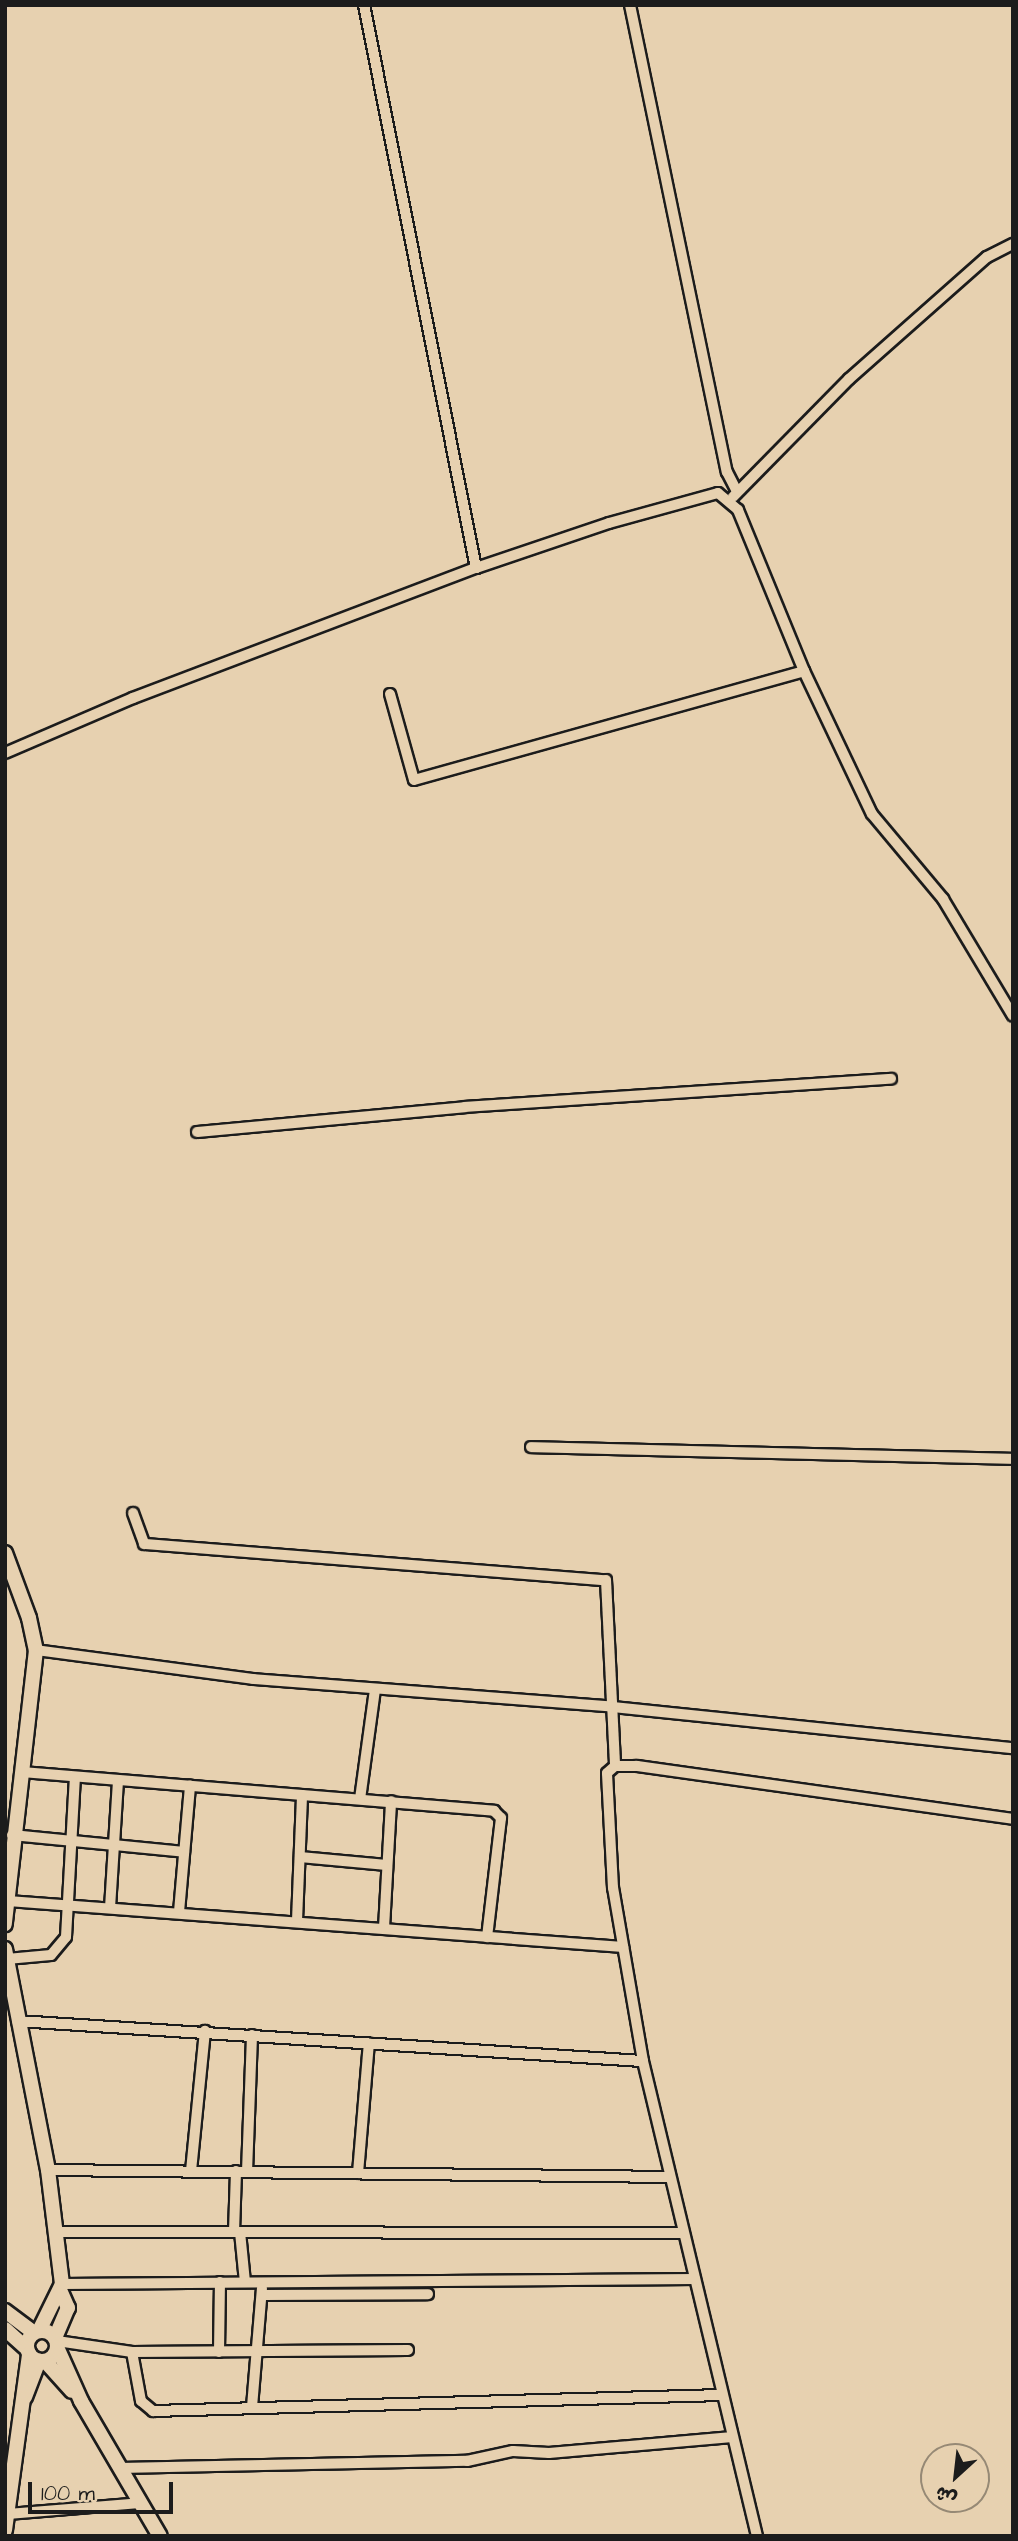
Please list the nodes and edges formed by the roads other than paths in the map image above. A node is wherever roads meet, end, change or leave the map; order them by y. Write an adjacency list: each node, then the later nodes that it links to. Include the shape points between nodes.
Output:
1 (363, 5): 5 (street)
2 (630, 5): 4 (street)
3 (1013, 244): 4 (street, via 987,257 849,379)
4 (733, 497): 5 (street, via 706,495); 6 (street)
5 (476, 568): 8 (street, via 133,698)
6 (804, 671): 7 (street, via 414,780); 9 (street, via 872,814 943,899)
7 (390, 694)
8 (5, 753)
9 (1013, 1016)
10 (891, 1079): 11 (street, via 465,1107)
11 (197, 1132)
12 (531, 1447): 13 (street)
13 (1013, 1459)
14 (132, 1513): 18 (street, via 144,1544 606,1580)
15 (5, 1553): 16 (street)
16 (36, 1650): 17 (street); 21 (street)
17 (375, 1690): 18 (street); 26 (street)
18 (613, 1707): 19 (street); 20 (street)
19 (1013, 1748)
20 (615, 1766): 28 (street, via 725,1777); 43 (street, via 606,1777 606,1805)
21 (22, 1772): 22 (street); 29 (street)
22 (75, 1778): 23 (street); 30 (street)
23 (118, 1780): 24 (street); 31 (street)
24 (190, 1785): 25 (street); 32 (street)
25 (302, 1795): 26 (street); 33 (street)
26 (360, 1799): 27 (street)
27 (391, 1801): 34 (street); 42 (street, via 499,1814)
28 (1013, 1819)
29 (12, 1835): 30 (street); 35 (street)
30 (71, 1841): 31 (street); 36 (street)
31 (115, 1846): 32 (street); 37 (street)
32 (184, 1852): 38 (street)
33 (300, 1857): 34 (street); 39 (street)
34 (387, 1865): 41 (street)
35 (7, 1891): 36 (street); 40 (street)
36 (66, 1905): 37 (street); 44 (street, via 66,1937 51,1955)
37 (110, 1908): 38 (street)
38 (179, 1912): 39 (street)
39 (297, 1922): 41 (street)
40 (5, 1924)
41 (384, 1928): 42 (street)
42 (488, 1937): 43 (street)
43 (623, 1947): 49 (street)
44 (6, 1954): 45 (street)
45 (16, 2021): 46 (street); 50 (street)
46 (205, 2031): 47 (street); 51 (street)
47 (252, 2035): 48 (street); 52 (street)
48 (369, 2043): 49 (street); 53 (street)
49 (643, 2061): 54 (street)
50 (48, 2171): 51 (street); 55 (street)
51 (191, 2171): 52 (street)
52 (241, 2171): 53 (street); 56 (street)
53 (358, 2173): 54 (street)
54 (670, 2177): 57 (street)
55 (57, 2232): 56 (street); 62 (street)
56 (237, 2232): 57 (street); 61 (street)
57 (683, 2233): 58 (street)
58 (695, 2279): 59 (street); 74 (street)
59 (263, 2281): 61 (street); 64 (street)
60 (220, 2282): 61 (street); 62 (street); 70 (street)
61 (245, 2282)
62 (61, 2288): 67 (street); 68 (street, via 68,2308)
63 (428, 2294): 64 (street)
64 (262, 2295): 71 (street)
65 (5, 2311): 67 (street)
66 (5, 2329): 73 (street)
67 (37, 2332): 68 (street); 73 (street)
68 (56, 2342): 72 (street); 73 (street); 75 (street)
69 (408, 2350): 71 (street)
70 (219, 2351): 71 (street); 72 (street)
71 (258, 2351): 76 (street)
72 (131, 2352): 76 (street, via 141,2400 148,2409)
73 (35, 2356): 75 (street); 80 (street, via 23,2402)
74 (722, 2395): 76 (street); 77 (street)
75 (81, 2401): 78 (street)
76 (252, 2407)
77 (732, 2437): 78 (street, via 549,2453 500,2452 467,2461); 83 (street)
78 (120, 2468): 79 (street)
79 (141, 2502): 80 (street); 82 (street)
80 (7, 2514): 81 (street)
81 (5, 2530)
82 (160, 2536)
83 (757, 2536)

